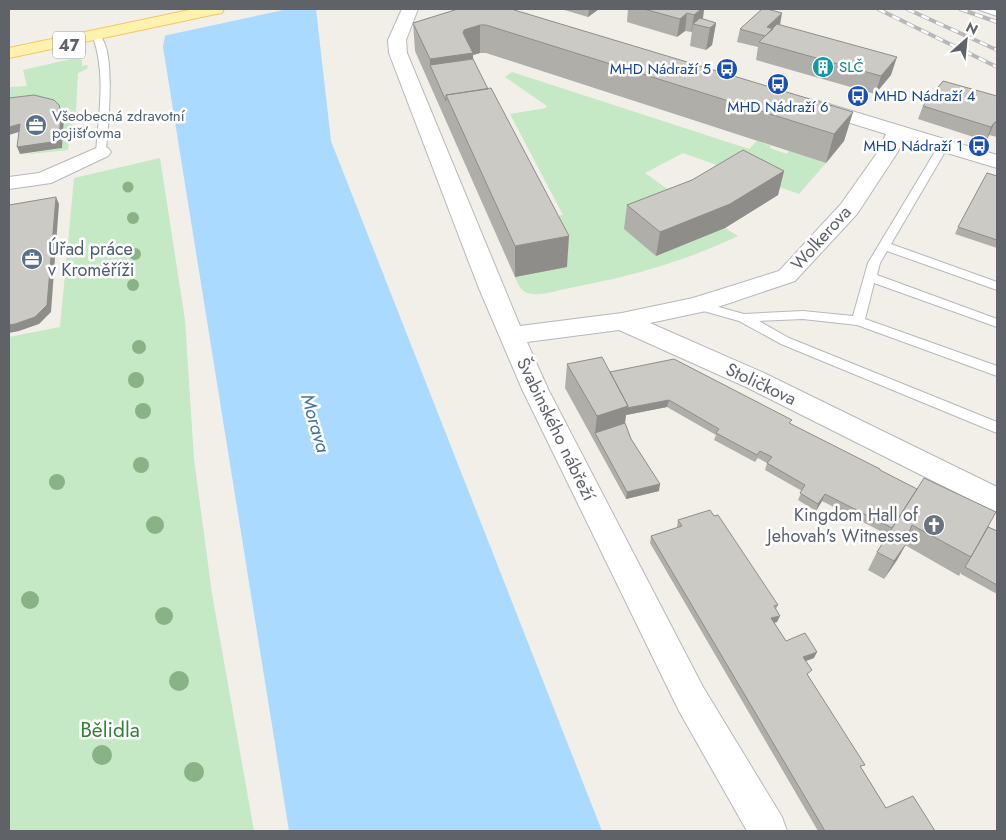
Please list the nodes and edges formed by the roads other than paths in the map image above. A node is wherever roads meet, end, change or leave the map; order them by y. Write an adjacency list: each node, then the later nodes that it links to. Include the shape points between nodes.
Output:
1 (216, 9): 6 (main road, 47)
2 (410, 9): 8 (street)
3 (981, 9): 4 (lane)
4 (997, 14)
5 (422, 24): 8 (street)
6 (129, 28): 7 (main road, 47); 9 (main road, 47)
7 (97, 37): 10 (main road, 47); 14 (lane, via 105,69)
8 (397, 40): 25 (street, Švabinského nábřeží, via 398,53)
9 (9, 53)
10 (9, 62)
11 (794, 99): 12 (street)
12 (898, 131): 13 (street); 20 (street, Wolkerova, via 849,209 787,276)
13 (944, 145): 15 (street); 17 (lane)
14 (101, 152): 16 (street, via 44,179)
15 (997, 162)
16 (9, 183)
17 (885, 246): 18 (lane); 19 (lane)
18 (870, 277): 23 (lane); 24 (lane)
19 (997, 286)
20 (697, 305): 21 (lane); 22 (street, Wolkerova)
21 (743, 318): 23 (lane, via 802,315); 27 (lane, via 785,341)
22 (622, 321): 25 (street); 28 (street, Stoličkova, via 755,380)
23 (858, 321): 26 (lane)
24 (997, 323)
25 (512, 336): 29 (street, Švabinského nábřeží, via 691,699)
26 (997, 371)
27 (997, 428)
28 (997, 500)
29 (768, 831)

